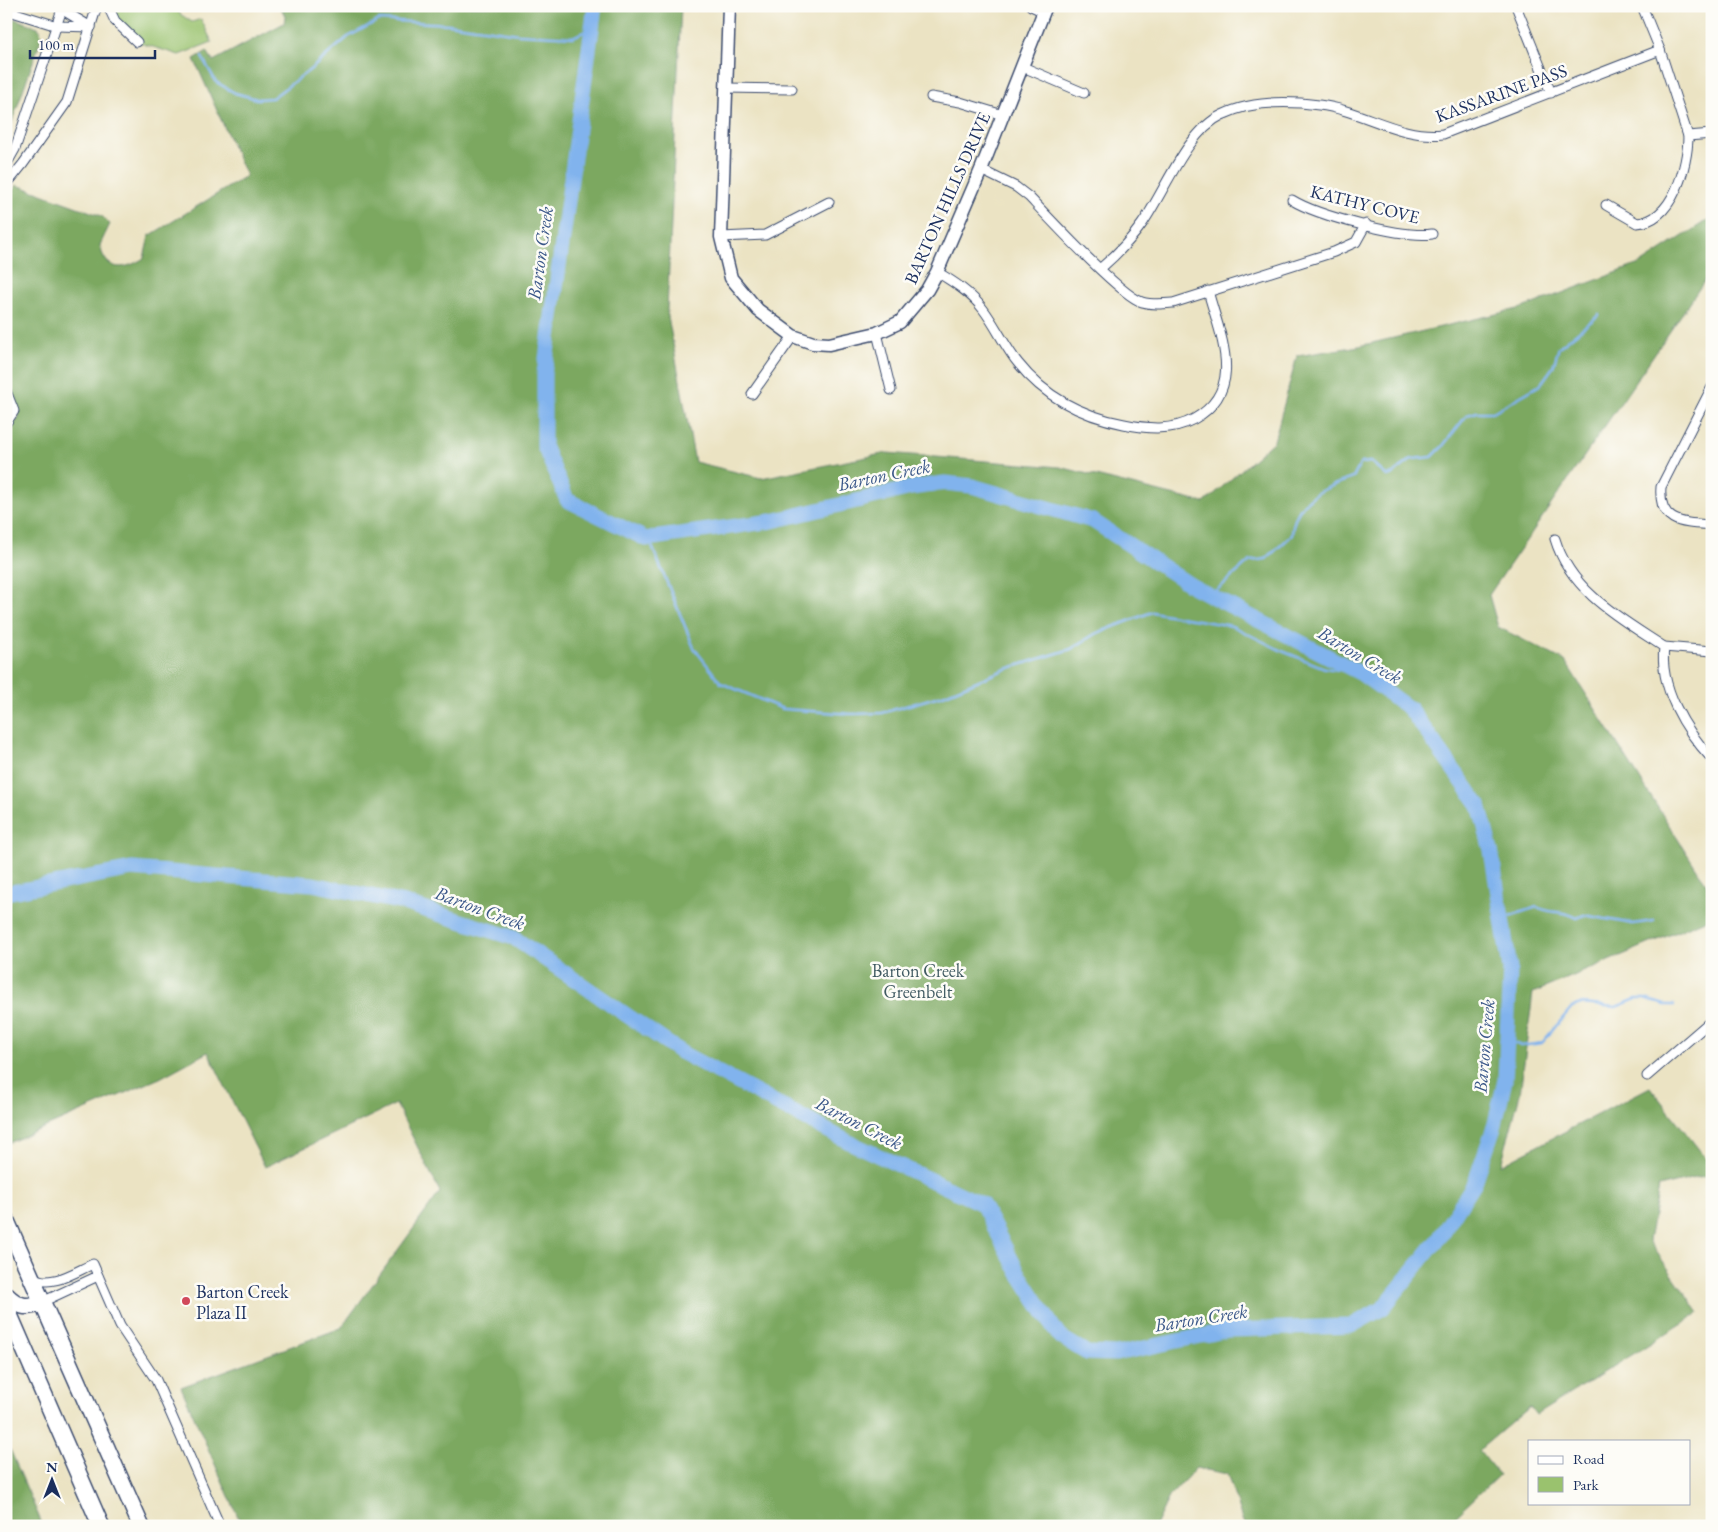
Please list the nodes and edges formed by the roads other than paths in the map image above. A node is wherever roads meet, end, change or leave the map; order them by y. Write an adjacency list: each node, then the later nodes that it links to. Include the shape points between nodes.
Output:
1 (97, 6): 11 (street)
2 (108, 6): 12 (street, via 115,21)
3 (729, 6): 15 (street, BARTON HILLS DRIVE)
4 (1031, 6): 8 (street)
5 (1516, 6): 18 (street)
6 (1642, 6): 13 (street)
7 (61, 7): 10 (street); 11 (street)
8 (1045, 9): 14 (street, BARTON HILLS DRIVE)
9 (6, 10): 10 (street)
10 (57, 26): 11 (street); 23 (street)
11 (91, 27): 24 (street, via 67,102)
12 (137, 42)
13 (1660, 50): 18 (street, KASSARINE PASS); 22 (street)
14 (1023, 67): 17 (street); 20 (street, BARTON HILLS DRIVE)
15 (727, 88): 16 (street); 32 (street, BARTON HILLS DRIVE)
16 (792, 89)
17 (1084, 93)
18 (1550, 93): 33 (street, KASSARINE PASS, via 1443,134 1425,136 1408,134 1350,112 1301,102 1266,104 1221,115 1192,142 1141,225)
19 (931, 97): 20 (street)
20 (1003, 115): 25 (street, BARTON HILLS DRIVE)
21 (1712, 134): 22 (street)
22 (1688, 136): 29 (street, via 1685,168 1663,211 1650,220 1637,223)
23 (9, 161): 24 (street)
24 (24, 164): 26 (street)
25 (981, 170): 33 (street, via 1029,197); 34 (street, BARTON HILLS DRIVE)
26 (6, 184)
27 (1292, 200): 30 (street, KATHY COVE, via 1306,208)
28 (829, 202): 32 (street, via 765,235)
29 (1606, 205)
30 (1366, 224): 31 (street, KATHY COVE, via 1418,236); 35 (street, via 1356,242 1334,252)
31 (1432, 234)
32 (720, 237): 37 (street, BARTON HILLS DRIVE, via 730,278 758,310)
33 (1101, 268): 35 (street, via 1126,294 1141,302 1172,302)
34 (936, 272): 35 (street, via 971,296 983,309 1018,363 1041,388 1076,410 1106,420 1156,429 1174,427 1194,419 1209,408 1223,391 1227,377 1226,360); 36 (street, BARTON HILLS DRIVE, via 914,308 900,322)
35 (1208, 291)
36 (877, 333): 37 (street, BARTON HILLS DRIVE, via 829,344 812,344); 39 (street)
37 (793, 336): 41 (street)
38 (1712, 388): 42 (street)
39 (892, 390)
40 (6, 391): 43 (street, via 14,411)
41 (752, 394)
42 (1709, 399): 44 (street, via 1661,487 1660,500 1664,510 1681,522)
43 (6, 423)
44 (1712, 525)
45 (1556, 539): 46 (street, via 1571,573 1587,592)
46 (1664, 647): 47 (street); 48 (street, via 1663,662 1670,692 1686,725)
47 (1712, 650)
48 (1712, 759)
49 (1712, 1020): 50 (street)
50 (1647, 1076)
51 (6, 1220): 52 (highway)
52 (30, 1275): 53 (street, via 42,1281 54,1280 93,1264); 55 (highway)
53 (98, 1276): 55 (street); 59 (street, via 120,1326 156,1380)
54 (6, 1295): 55 (highway, via 23,1307)
55 (42, 1302): 58 (highway)
56 (6, 1307): 57 (highway)
57 (101, 1526)
58 (141, 1526)
59 (220, 1526)

